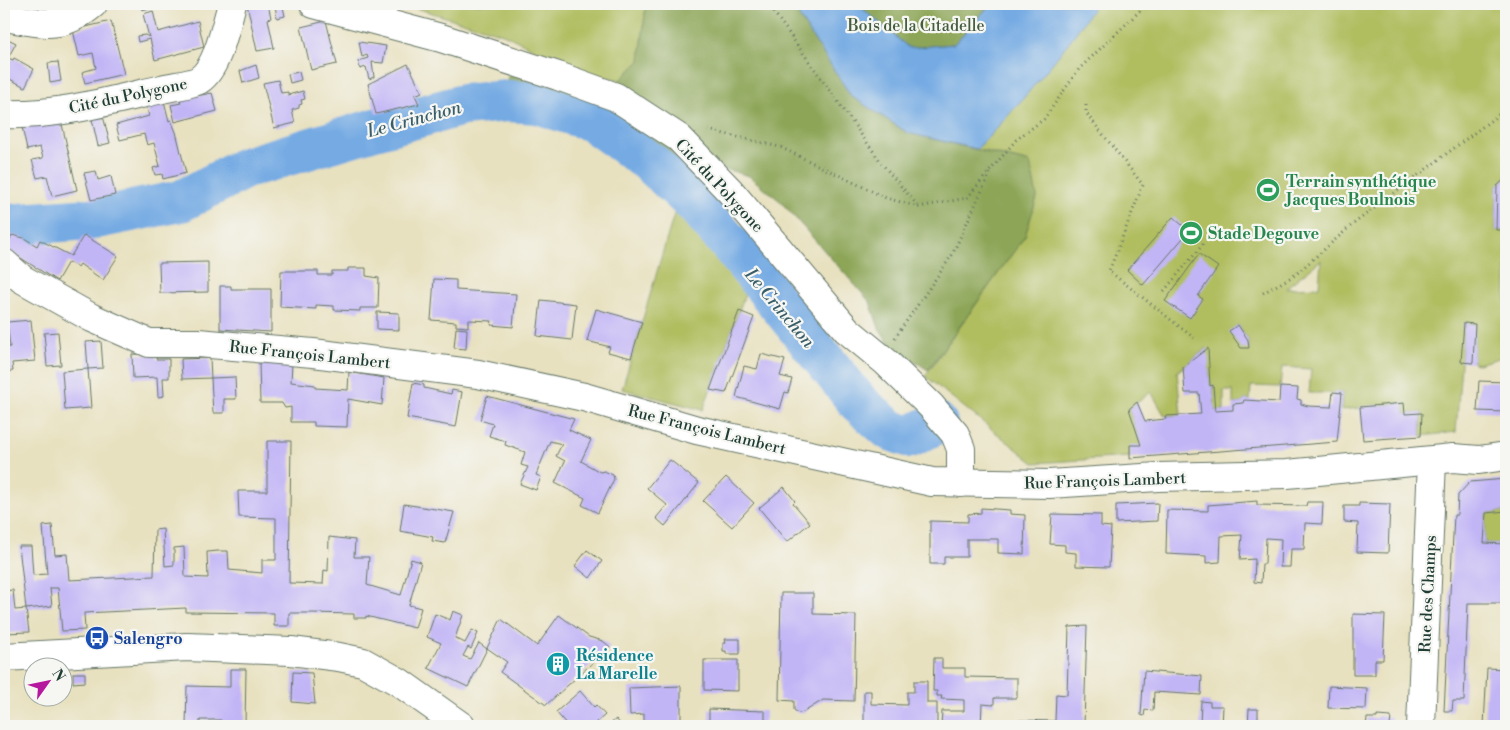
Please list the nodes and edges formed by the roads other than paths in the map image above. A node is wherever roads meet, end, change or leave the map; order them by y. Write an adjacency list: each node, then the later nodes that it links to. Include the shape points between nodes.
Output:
1 (94, 4): 4 (street, via 62,23)
2 (232, 4): 5 (street, Cité du Polygone, via 211,67 199,80 29,115)
3 (314, 4): 9 (street, Cité du Polygone, via 441,38 616,97 679,138 730,191 847,330 886,362 956,434)
4 (4, 17)
5 (4, 114)
6 (4, 263): 9 (street, Rue François Lambert, via 22,279 92,318 149,343 198,342 478,374 584,397 697,430 932,482)
7 (1506, 456): 8 (street, Rue François Lambert)
8 (1432, 461): 9 (street, Rue François Lambert, via 1287,474 1049,484); 12 (street, Rue des Champs)
9 (961, 483)
10 (4, 656): 11 (street, via 188,648 291,651 339,657 363,662 399,682)
11 (461, 726)
12 (1421, 726)

